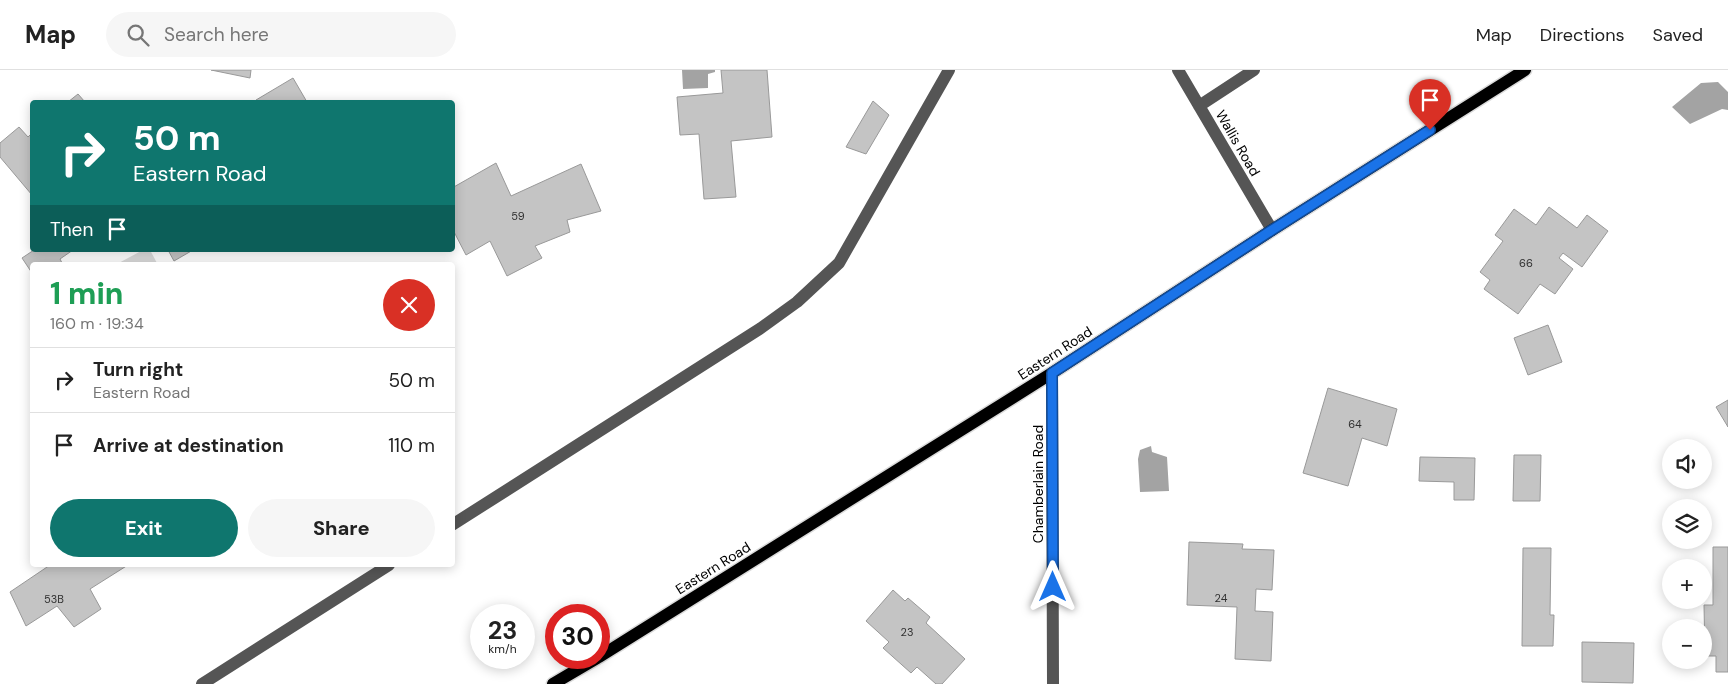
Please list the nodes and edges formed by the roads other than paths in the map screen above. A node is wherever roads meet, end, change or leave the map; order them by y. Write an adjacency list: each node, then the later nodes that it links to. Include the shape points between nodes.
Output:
1 (949, 70): 8 (street, via 839,263 798,302)
2 (1178, 70): 5 (street, Wallis Road)
3 (1254, 70): 5 (street)
4 (1526, 70): 6 (main road, Eastern Road)
5 (1199, 106): 6 (street, Wallis Road)
6 (1272, 230): 7 (main road, Eastern Road)
7 (1052, 373): 10 (main road, Eastern Road); 14 (street, Chamberlain Road)
8 (455, 522)
9 (386, 567): 12 (street)
10 (610, 649)
11 (578, 669): 13 (main road, Eastern Road)
12 (202, 684)
13 (553, 684)
14 (1053, 684)

